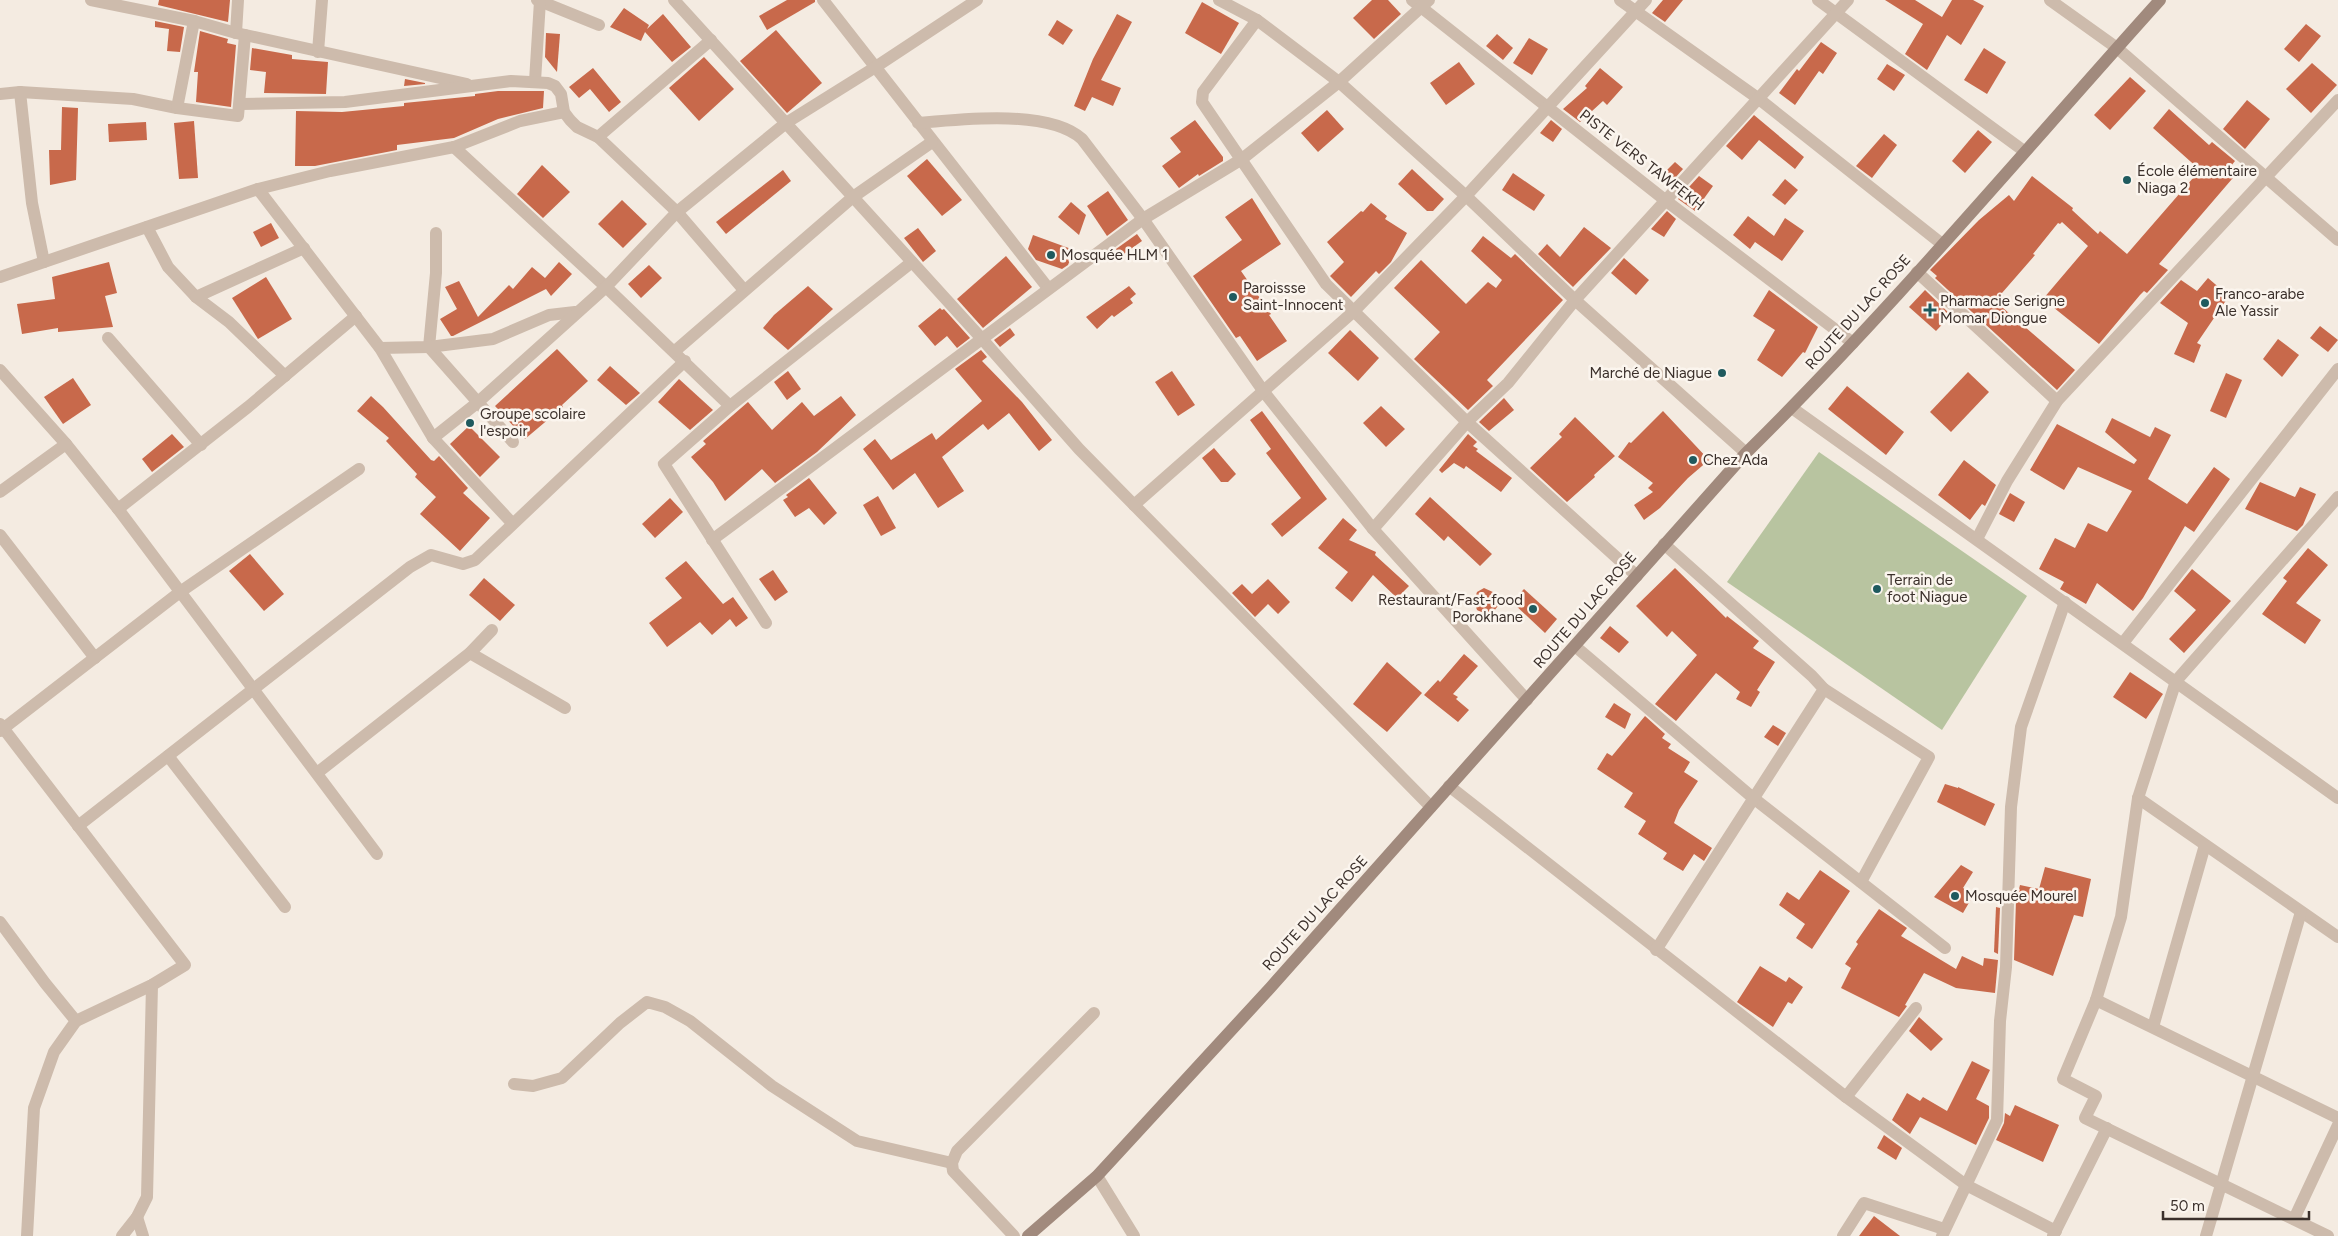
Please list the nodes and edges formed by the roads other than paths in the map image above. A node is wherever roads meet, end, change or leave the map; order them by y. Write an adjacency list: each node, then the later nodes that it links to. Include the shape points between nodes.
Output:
1 (91, 0): 19 (street)
2 (238, 0): 21 (street)
3 (322, 0): 24 (street)
4 (674, 0): 22 (street)
5 (823, 0): 25 (street)
6 (977, 0): 25 (street)
7 (1219, 0): 18 (street)
8 (1620, 0): 16 (street)
9 (1646, 0): 16 (street)
10 (1818, 0): 17 (street)
11 (1848, 0): 17 (street)
12 (2050, 0): 23 (street)
13 (2160, 0): 23 (main road, ROUTE DU LAC ROSE)
14 (539, 1): 20 (street); 26 (street)
15 (1421, 2): 27 (street); 34 (street, PISTE VERS TAWFEKH)
16 (1635, 11): 31 (street); 34 (street)
17 (1836, 13): 31 (street); 42 (street)
18 (1257, 20): 27 (street); 43 (street, via 1202,96 1202,102)
19 (194, 21): 21 (street); 35 (street)
20 (599, 25)
21 (240, 34): 24 (street); 33 (street)
22 (711, 40): 37 (street); 39 (street)
23 (2117, 48): 42 (main road, ROUTE DU LAC ROSE); 44 (street)
24 (318, 52): 28 (street)
25 (874, 68): 37 (street); 38 (street)
26 (535, 81): 28 (street); 36 (street, via 558,89)
27 (1339, 82): 43 (street); 46 (street)
28 (475, 86): 33 (street, via 344,102)
29 (20, 92): 30 (street); 35 (street, via 133,100); 56 (street, via 32,203)
30 (0, 94)
31 (1758, 99): 48 (street); 54 (street)
32 (2338, 100): 44 (street)
33 (240, 104): 35 (street, via 238,116)
34 (1548, 106): 46 (street); 48 (street, PISTE VERS TAWFEKH)
35 (177, 108)
36 (564, 112): 39 (street, via 577,127); 41 (street, via 520,121)
37 (786, 122): 47 (street); 49 (street)
38 (918, 123): 40 (street); 50 (street, via 965,118 1018,119 1072,130)
39 (598, 137): 49 (street)
40 (932, 142): 47 (street); 61 (street)
41 (454, 147): 45 (street, via 330,170); 60 (street)
42 (2024, 151): 54 (main road, ROUTE DU LAC ROSE)
43 (1242, 159): 50 (street); 66 (street, via 1320,275)
44 (2267, 177): 53 (street); 79 (street)
45 (258, 189): 51 (street); 55 (street)
46 (1466, 196): 64 (street); 66 (street)
47 (853, 197): 57 (street); 62 (street)
48 (1665, 200): 64 (street); 70 (street, PISTE VERS TAWFEKH)
49 (677, 212): 60 (street); 62 (street)
50 (1143, 220): 61 (street); 78 (street)
51 (147, 227): 56 (street); 63 (street, via 168,267)
52 (436, 233): 71 (street)
53 (2338, 240)
54 (1942, 244): 58 (main road, ROUTE DU LAC ROSE)
55 (304, 248): 63 (street); 67 (street)
56 (44, 262): 59 (street)
57 (912, 262): 69 (street); 81 (street)
58 (1917, 272): 70 (main road, ROUTE DU LAC ROSE); 79 (street)
59 (0, 277)
60 (606, 286): 65 (street); 73 (street)
61 (1048, 288): 69 (street)
62 (744, 290): 73 (street)
63 (196, 297): 77 (street, via 229,322)
64 (1575, 300): 83 (street, via 1508,382); 88 (street)
65 (576, 312): 71 (street, via 549,315 493,339); 80 (street)
66 (1353, 312): 78 (street); 83 (street)
67 (356, 316): 72 (street); 77 (street)
68 (108, 338): 87 (street)
69 (983, 340): 92 (street, via 1079,449); 98 (street)
70 (1853, 343): 82 (main road, ROUTE DU LAC ROSE)
71 (429, 347): 72 (street); 80 (street)
72 (380, 348): 84 (street)
73 (675, 352): 74 (street)
74 (685, 361): 81 (street); 94 (street)
75 (2338, 369): 105 (street)
76 (0, 370): 86 (street)
77 (285, 376): 87 (street)
78 (1264, 392): 92 (street); 95 (street)
79 (2056, 401): 97 (street)
80 (477, 403): 84 (street); 85 (street)
81 (730, 406): 98 (street, via 664,464)
82 (1792, 408): 88 (main road, ROUTE DU LAC ROSE); 97 (street)
83 (1467, 422): 95 (street); 100 (street)
84 (433, 438): 94 (street)
85 (513, 442)
86 (66, 444): 90 (street); 93 (street)
87 (201, 445): 93 (street)
88 (1746, 453): 99 (main road, ROUTE DU LAC ROSE)
89 (359, 468): 101 (street)
90 (0, 492)
91 (2338, 497): 109 (street)
92 (1134, 505): 121 (street)
93 (118, 509): 101 (street)
94 (512, 523): 110 (street, via 469,564 435,555 410,567)
95 (1373, 529): 112 (street)
96 (0, 536): 108 (street)
97 (1977, 539): 102 (street)
98 (712, 540): 103 (street)
99 (1664, 544): 100 (main road, ROUTE DU LAC ROSE); 111 (street)
100 (1637, 576): 106 (main road, ROUTE DU LAC ROSE)
101 (180, 592): 108 (street); 110 (street)
102 (2065, 602): 105 (street); 147 (street, via 2021,727 2011,807 1997,1120)
103 (766, 623)
104 (492, 630): 107 (street)
105 (2123, 643): 109 (street)
106 (1576, 647): 112 (main road, ROUTE DU LAC ROSE); 118 (street)
107 (470, 653): 113 (street); 116 (street)
108 (95, 658): 114 (street)
109 (2176, 681): 119 (street); 120 (street)
110 (254, 689): 115 (street); 116 (street)
111 (1824, 689): 118 (street); 125 (street, via 1929,757)
112 (1527, 700): 117 (main road, ROUTE DU LAC ROSE)
113 (565, 708)
114 (1, 728): 122 (street)
115 (168, 756): 122 (street); 126 (street)
116 (317, 773): 124 (street)
117 (1449, 786): 121 (main road, ROUTE DU LAC ROSE); 131 (street)
118 (1752, 797): 125 (street); 131 (street)
119 (2138, 798): 123 (street); 133 (street, via 2121,918)
120 (2338, 798)
121 (1431, 807): 145 (main road, ROUTE DU LAC ROSE)
122 (78, 826): 132 (street, via 185,965)
123 (2205, 845): 127 (street); 137 (street)
124 (377, 854)
125 (1861, 882): 130 (street)
126 (285, 907)
127 (2301, 912): 129 (street); 138 (street)
128 (0, 922): 136 (street)
129 (2338, 937)
130 (1945, 948)
131 (1656, 950): 140 (street)
132 (152, 985): 136 (street); 148 (street, via 146,1197)
133 (2096, 1000): 137 (street); 143 (street, via 2063,1079 2096,1096 2085,1118)
134 (1916, 1008): 140 (street)
135 (1094, 1013): 144 (street, via 957,1151)
136 (76, 1021): 153 (street, via 54,1052 34,1108)
137 (2153, 1027): 138 (street)
138 (2253, 1076): 141 (street); 146 (street)
139 (514, 1084): 144 (street, via 534,1086 562,1078 647,1002 665,1007 690,1021 772,1086 857,1141)
140 (1846, 1097): 147 (street)
141 (2338, 1118)
142 (2338, 1125): 149 (street)
143 (2106, 1128): 146 (street); 152 (street)
144 (952, 1163): 156 (street, via 952,1171)
145 (1097, 1176): 157 (main road, ROUTE DU LAC ROSE); 158 (street)
146 (2222, 1184): 149 (street); 160 (street)
147 (1966, 1185): 150 (street); 152 (street)
148 (137, 1217): 154 (street); 155 (street)
149 (2294, 1220): 151 (street)
150 (1943, 1232): 159 (street, via 1864,1203)
151 (2310, 1232): 161 (street)
152 (2054, 1233)
153 (27, 1236)
154 (122, 1236)
155 (143, 1236)
156 (1014, 1236)
157 (1028, 1236)
158 (1134, 1236)
159 (1844, 1236)
160 (2206, 1236)
161 (2328, 1236)

